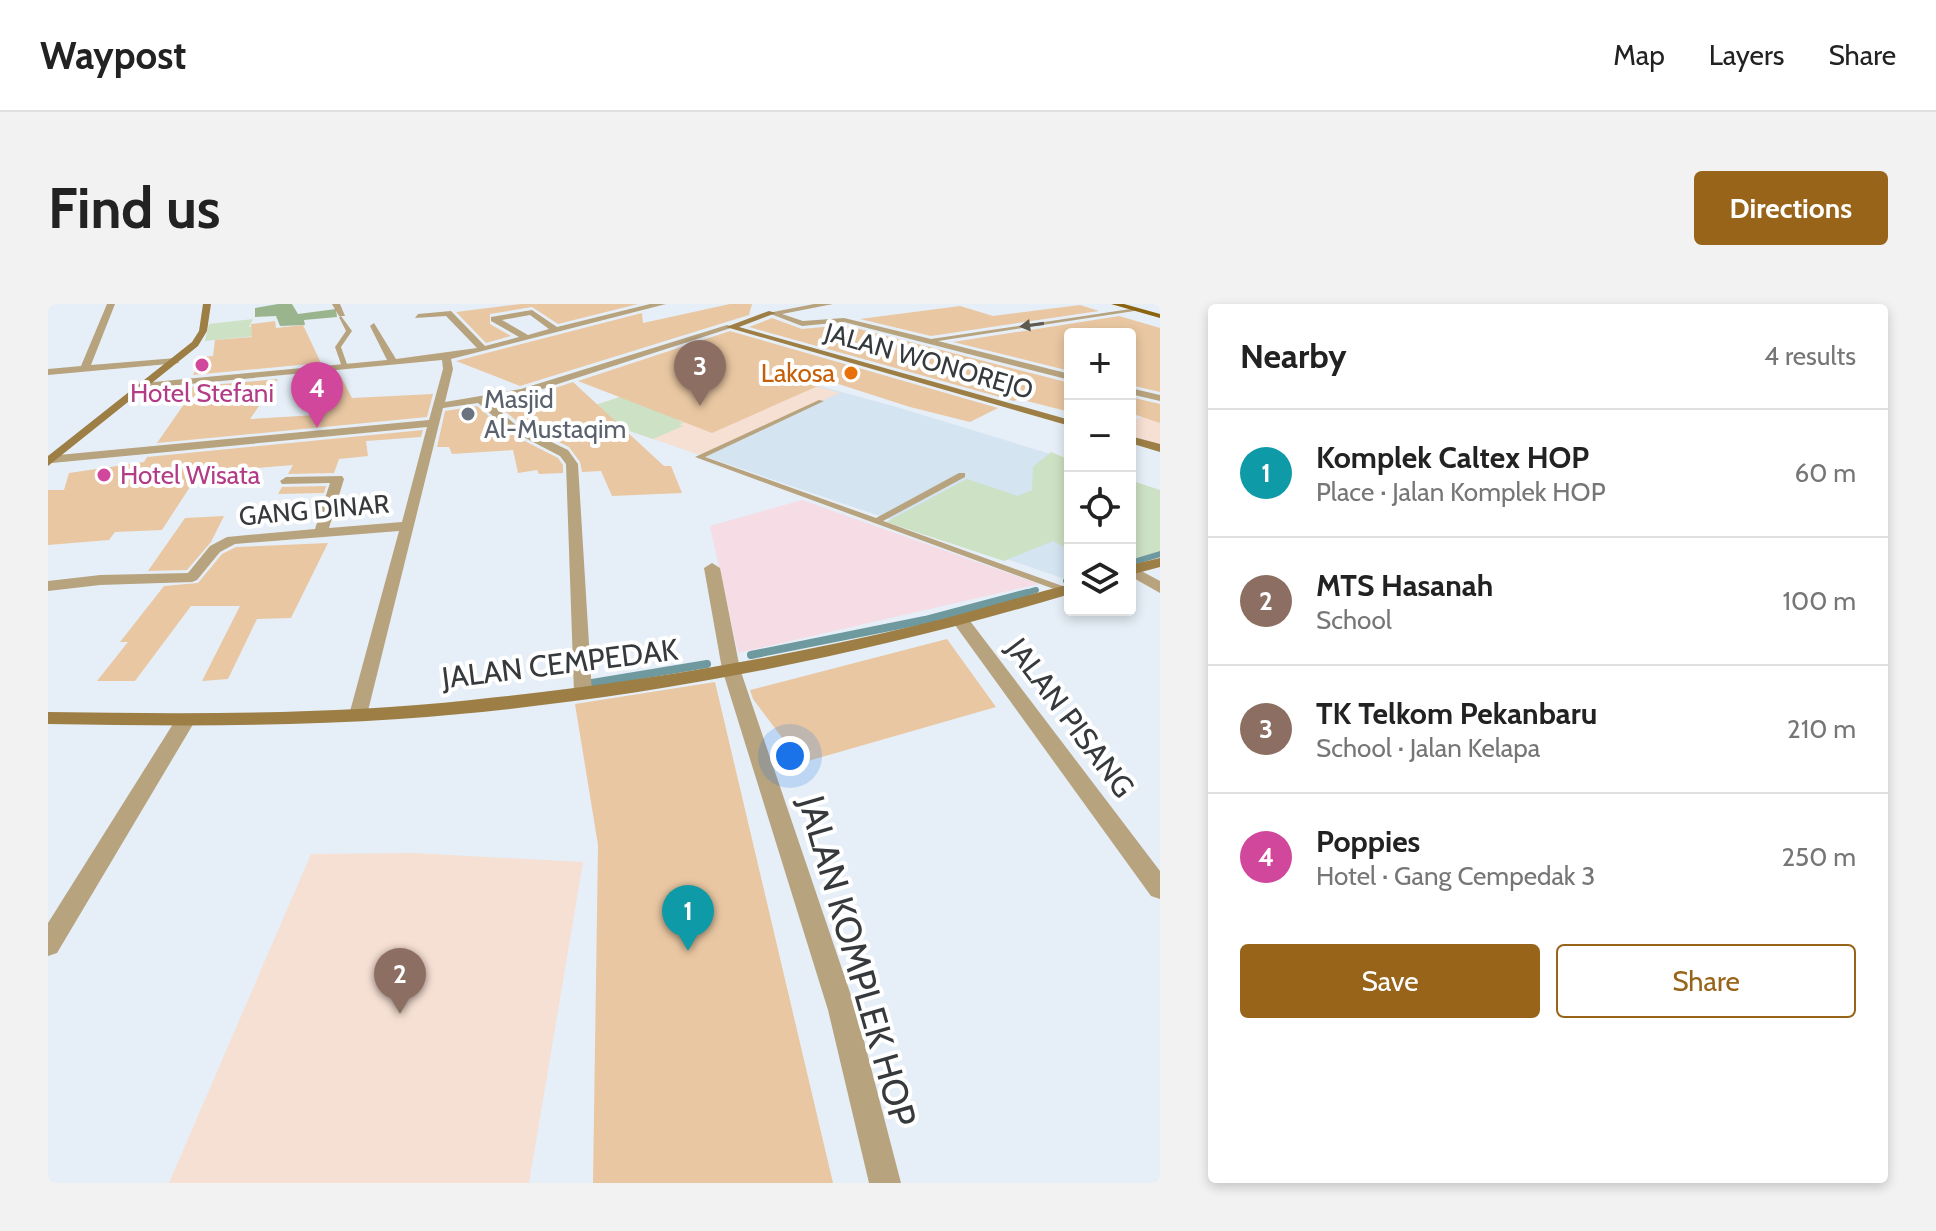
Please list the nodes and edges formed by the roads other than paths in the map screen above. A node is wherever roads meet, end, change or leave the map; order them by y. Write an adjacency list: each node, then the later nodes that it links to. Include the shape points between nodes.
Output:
1 (111, 304): 23 (street)
2 (207, 304): 20 (street, via 203,331)
3 (336, 304): 11 (street)
4 (662, 304): 15 (street)
5 (829, 304): 10 (street)
6 (1115, 304): 7 (main road)
7 (1136, 306): 9 (main road); 17 (street, one-way to 17)
8 (761, 309): 10 (street)
9 (1158, 310)
10 (772, 313): 14 (street); 17 (street, via 798,324 839,319)
11 (342, 315): 22 (lane, via 349,331 338,347)
12 (418, 316): 18 (street, via 448,313)
13 (374, 326): 21 (street)
14 (730, 327): 29 (street, via 523,392); 32 (street, JALAN WONOREJO)
15 (556, 330): 16 (street); 16 (street, via 532,312 494,319)
16 (527, 338): 18 (street)
17 (926, 340): 25 (street)
18 (484, 350): 19 (street)
19 (446, 357): 21 (street); 31 (street, via 448,369)
20 (176, 361): 23 (street); 26 (street)
21 (393, 362): 22 (street)
22 (345, 367): 26 (street)
23 (85, 369): 24 (street)
24 (48, 372)
25 (1064, 375)
26 (147, 385): 36 (street)
27 (1136, 392): 28 (street)
28 (1160, 398)
29 (481, 400): 31 (street); 52 (street, via 512,427 564,453 572,464)
30 (821, 401): 39 (lane, via 698,457)
31 (437, 406): 33 (street)
32 (1064, 421)
33 (435, 423): 36 (street); 40 (street)
34 (1136, 441): 35 (street)
35 (1160, 448)
36 (50, 461)
37 (962, 475): 39 (lane)
38 (286, 481): 41 (street, via 338,479)
39 (877, 521): 48 (lane)
40 (408, 526): 41 (street, GANG DINAR); 53 (street)
41 (321, 532): 46 (street, GANG DINAR, via 223,543 192,577)
42 (1160, 562): 44 (street)
43 (712, 568): 51 (street, JALAN KOMPLEK HOP)
44 (1136, 568)
45 (1136, 574): 47 (street)
46 (48, 586)
47 (1160, 588)
48 (1064, 589)
49 (1064, 591): 50 (street, JALAN CEMPEDAK)
50 (961, 621): 51 (street, JALAN CEMPEDAK); 56 (street, JALAN PISANG)
51 (731, 669): 52 (street, JALAN CEMPEDAK); 58 (street, JALAN KOMPLEK HOP, via 842,1010)
52 (583, 693): 53 (street, JALAN CEMPEDAK)
53 (359, 715): 55 (street, JALAN CEMPEDAK)
54 (48, 718): 55 (street, JALAN CEMPEDAK)
55 (185, 721): 57 (street)
56 (1160, 889)
57 (48, 945)
58 (885, 1183)

